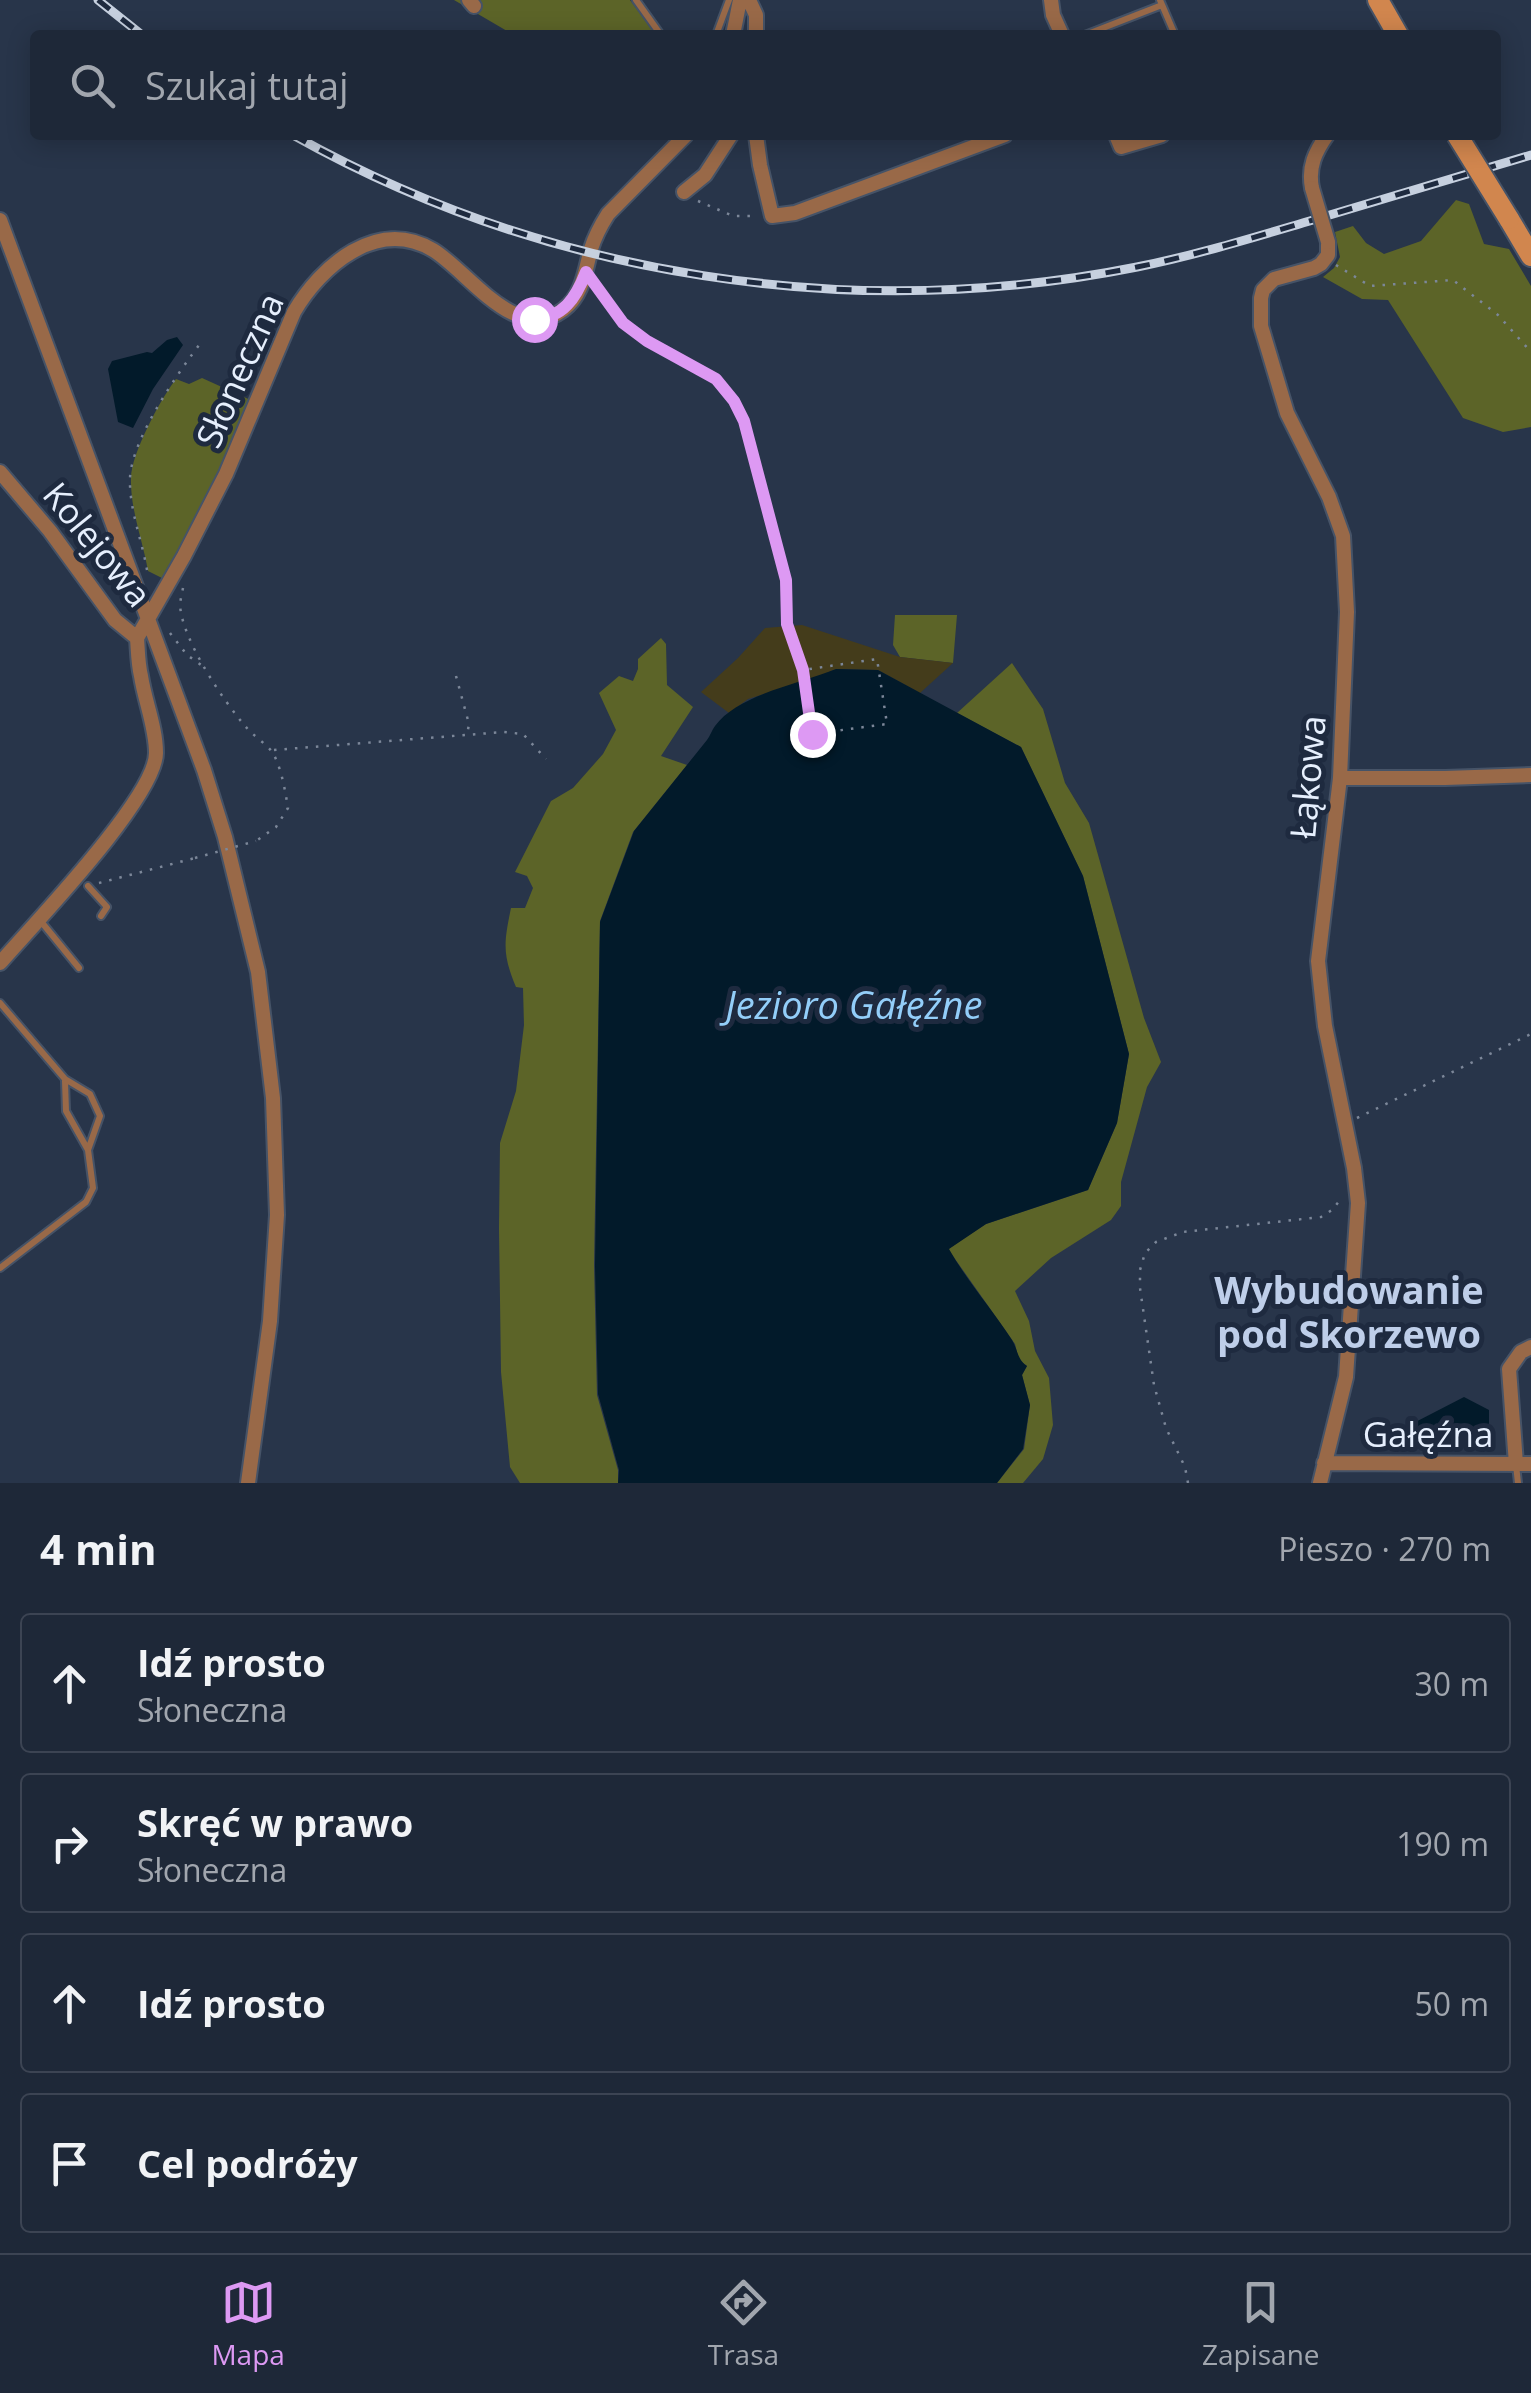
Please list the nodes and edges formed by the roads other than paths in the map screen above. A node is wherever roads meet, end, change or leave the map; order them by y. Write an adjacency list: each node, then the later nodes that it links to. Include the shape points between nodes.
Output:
1 (636, 0): 8 (lane)
2 (729, 0): 9 (lane)
3 (740, 0): 10 (street)
4 (749, 0): 11 (street)
5 (1051, 0): 12 (street)
6 (1378, 0): 15 (main road)
7 (1161, 2): 13 (lane); 14 (lane)
8 (657, 30)
9 (718, 30)
10 (734, 30)
11 (756, 30)
12 (1059, 30)
13 (1097, 30)
14 (1173, 30)
15 (1395, 30)
16 (681, 140): 28 (street, Słoneczna, via 608,214 574,300 546,318 499,306 434,250 414,242 371,243 332,264 294,312 226,474)
17 (728, 140): 24 (street, via 705,175)
18 (757, 140): 19 (street, via 772,216 796,213)
19 (992, 140)
20 (1118, 140): 21 (street, via 1121,147)
21 (1145, 140)
22 (1324, 140): 31 (street, Łąkowa, bridge, via 1310,176 1330,251 1314,268 1268,284 1260,317 1287,414 1344,536)
23 (1460, 140): 26 (main road, bridge)
24 (684, 192)
25 (0, 220): 28 (street)
26 (1531, 256)
27 (0, 472): 29 (street, Kolejowa, via 115,620)
28 (148, 620): 29 (street, Kolejowa); 44 (street, via 225,837 258,972 273,1098 277,1215)
29 (137, 638): 34 (street, via 156,756 151,771 123,818)
30 (1531, 775): 31 (street)
31 (1340, 778): 42 (street, Łąkowa, via 1318,961 1358,1203 1346,1377)
32 (88, 886): 33 (lane, via 107,907)
33 (101, 916)
34 (39, 919): 35 (street); 36 (lane)
35 (0, 962)
36 (78, 968)
37 (0, 1003): 38 (lane)
38 (64, 1080): 39 (lane, via 66,1111); 39 (lane, via 90,1094 100,1116)
39 (88, 1150): 40 (lane, via 93,1188 86,1202)
40 (0, 1268)
41 (1531, 1347): 43 (street, via 1509,1369)
42 (1324, 1462): 43 (street, Gałęźna); 45 (street, Łąkowa)
43 (1523, 1464): 46 (lane)
44 (248, 1483)
45 (1320, 1483)
46 (1518, 1483)

